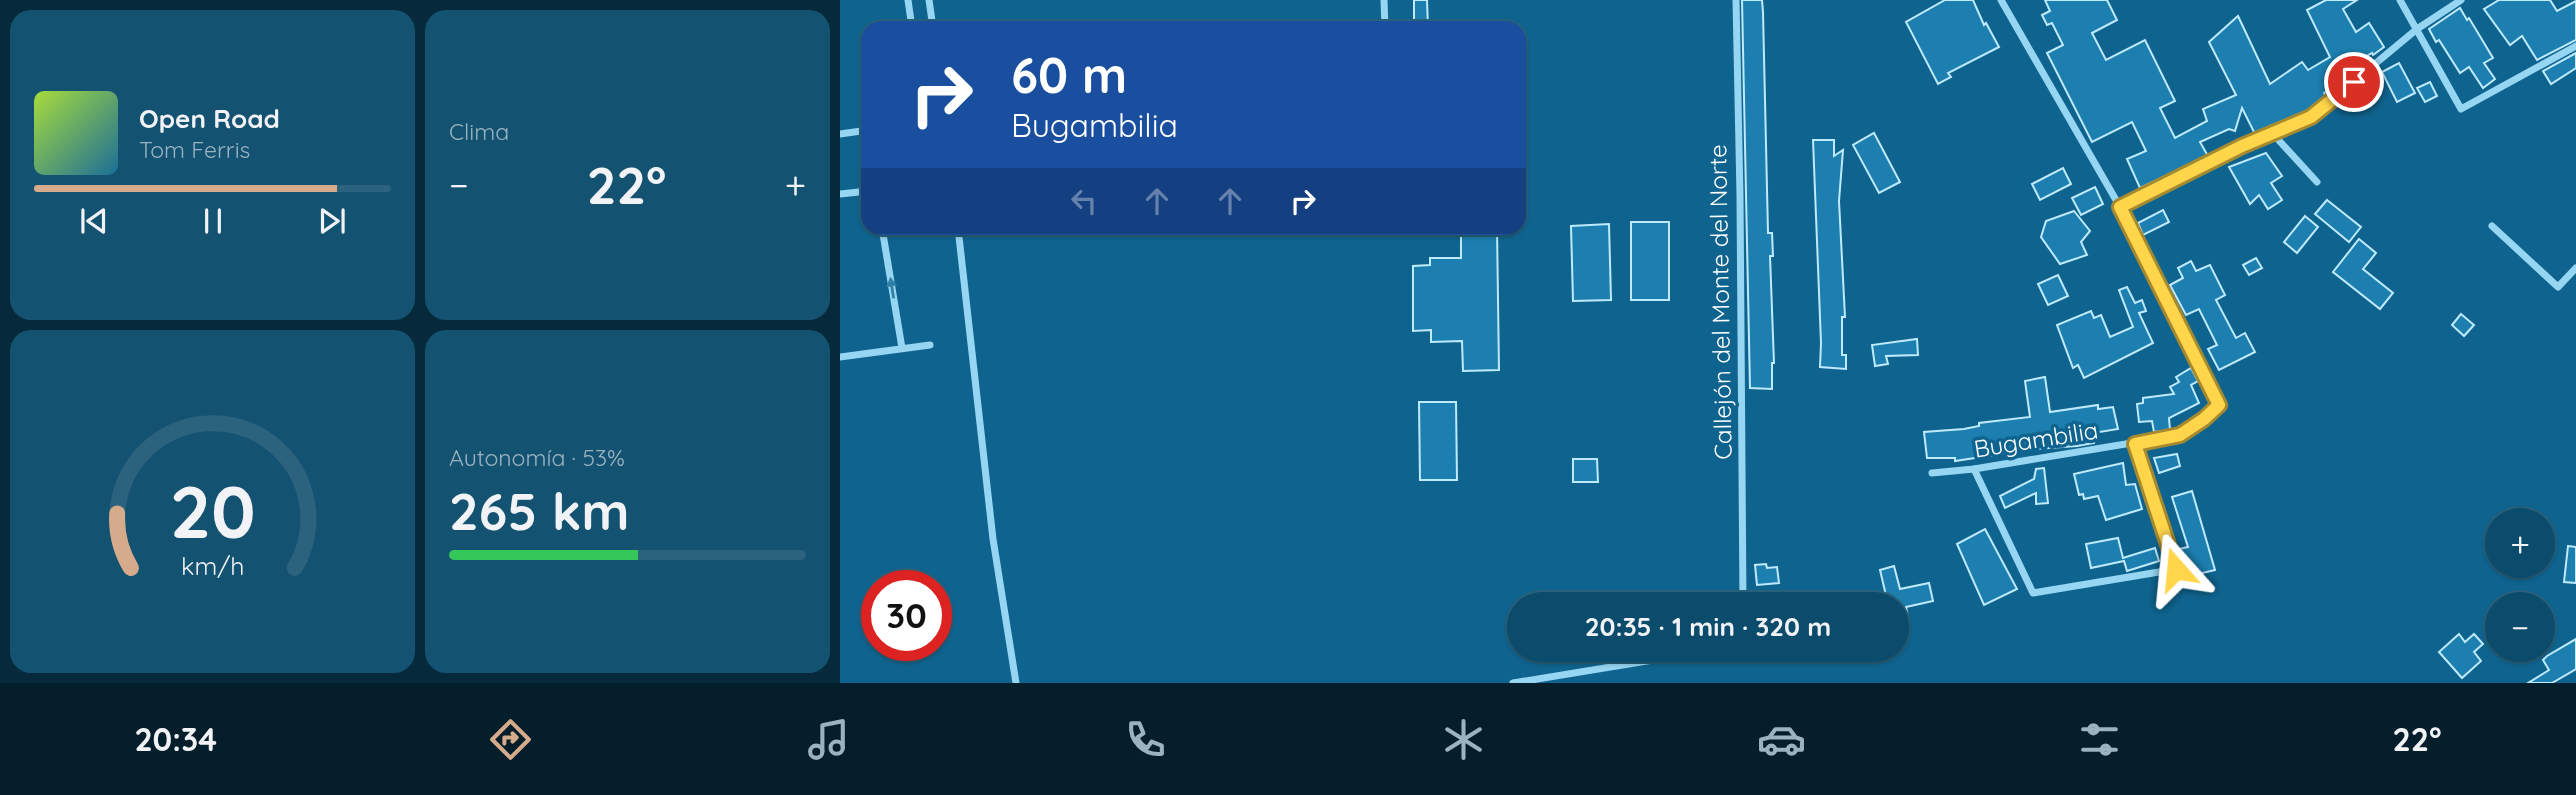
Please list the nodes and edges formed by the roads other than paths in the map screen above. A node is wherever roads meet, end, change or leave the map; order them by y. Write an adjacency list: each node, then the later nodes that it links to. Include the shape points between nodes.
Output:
1 (908, 0): 8 (street)
2 (929, 0): 9 (street)
3 (1384, 0): 10 (street)
4 (1736, 0): 30 (street, Callejón del Monte del Norte)
5 (2001, 0): 19 (street)
6 (2400, 0): 11 (street)
7 (2461, 0): 11 (street)
8 (911, 21)
9 (932, 21)
10 (1385, 21)
11 (2417, 29): 12 (street, via 2461,109); 15 (street, via 2311,117)
12 (2576, 46)
13 (861, 131): 14 (street)
14 (840, 134)
15 (2273, 134): 16 (street); 19 (street)
16 (2316, 182)
17 (861, 192): 18 (street)
18 (840, 194)
19 (2120, 207): 27 (street, Bugambilia, via 2219,405 2180,435)
20 (2492, 226): 23 (street, via 2558,286)
21 (883, 235): 25 (street, one-way to 21)
22 (959, 235): 32 (street, via 991,526)
23 (2576, 268)
24 (930, 345): 25 (street)
25 (902, 348): 26 (street)
26 (840, 357)
27 (2135, 444): 28 (street, Bugambilia); 28 (street, via 2176,569 2033,593)
28 (1974, 469): 29 (street, Bugambilia)
29 (1932, 473)
30 (1743, 592)
31 (1641, 662): 33 (street)
32 (1016, 683)
33 (1513, 683)

